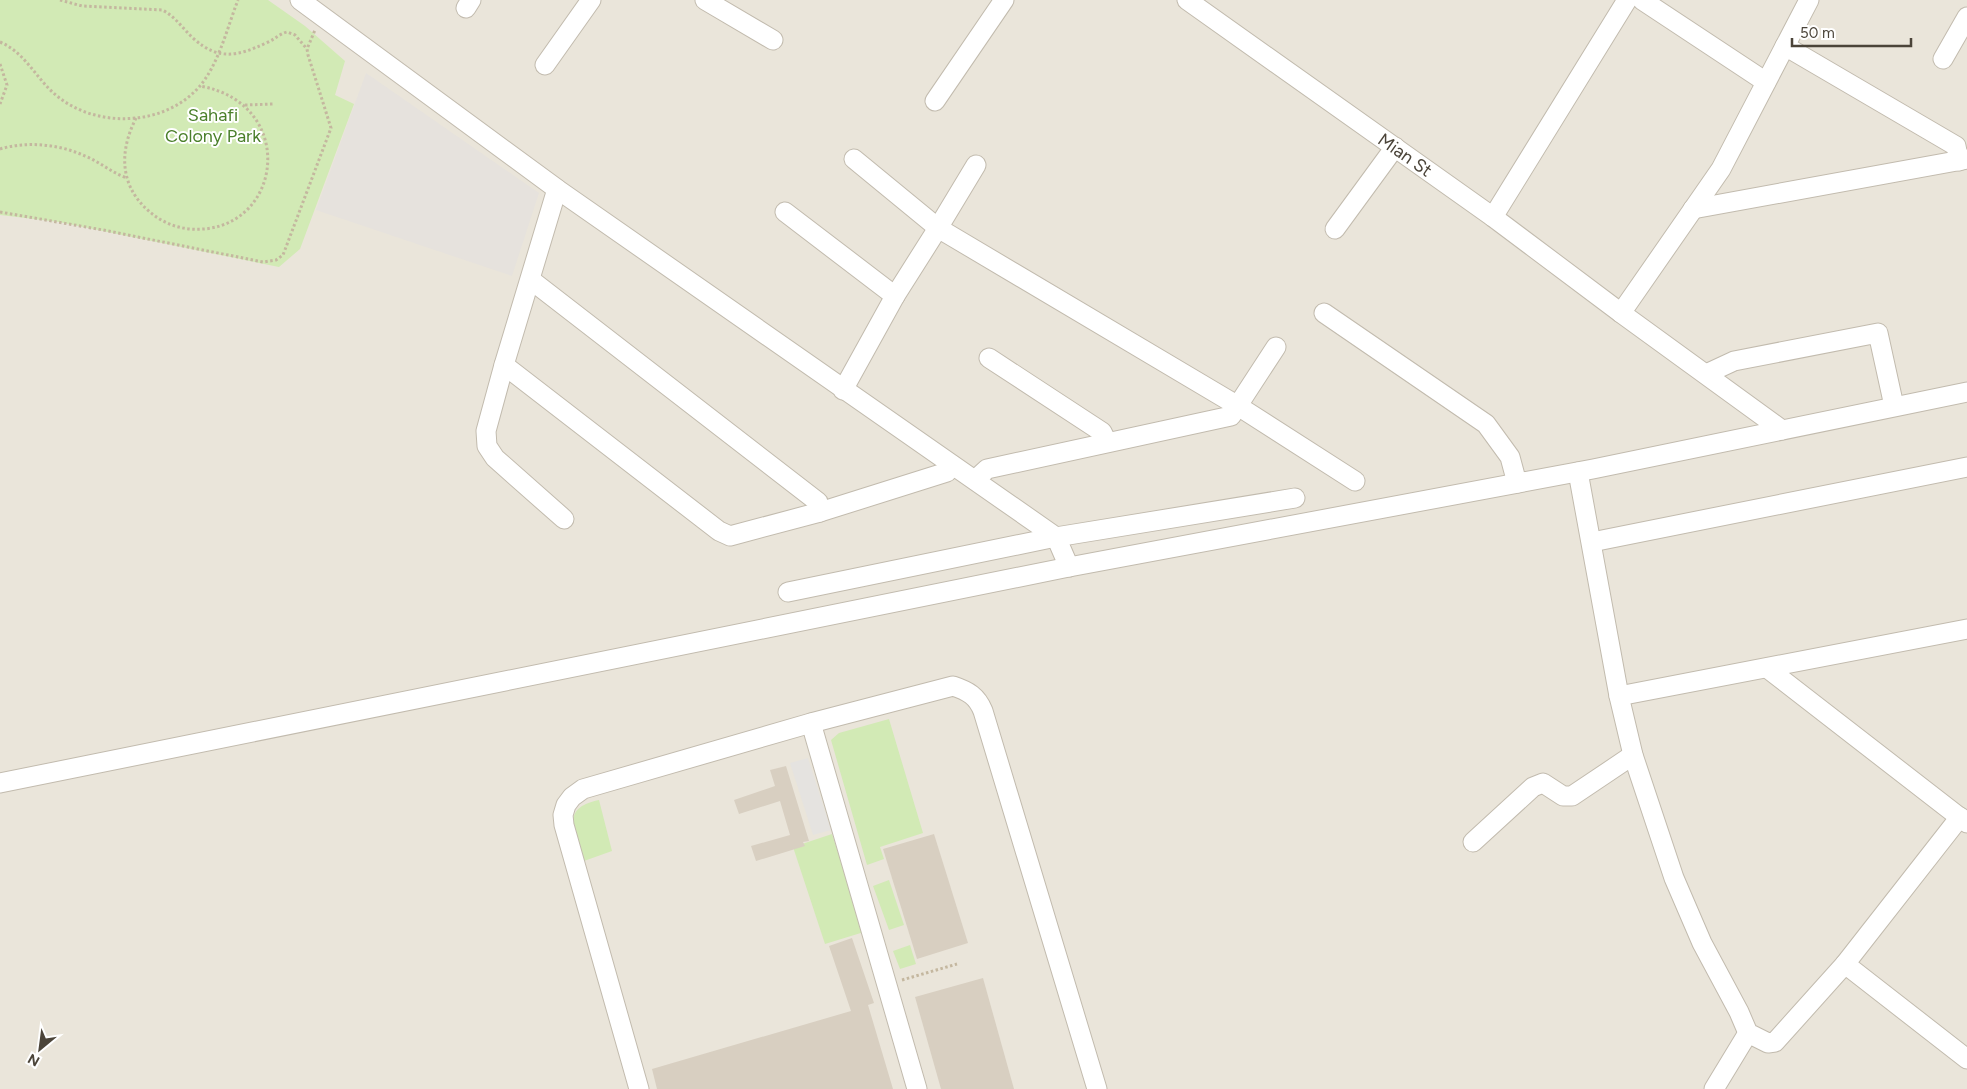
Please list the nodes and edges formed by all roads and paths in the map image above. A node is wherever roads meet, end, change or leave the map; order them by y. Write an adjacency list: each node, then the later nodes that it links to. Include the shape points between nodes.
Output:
1 (60, 0): 17 (path, via 82,6 162,10 199,43)
2 (238, 0): 17 (path)
3 (300, 0): 11 (street)
4 (591, 0): 20 (street)
5 (706, 0): 13 (street)
6 (1004, 0): 23 (street)
7 (1187, 0): 28 (street, Mian St)
8 (1627, 0): 38 (street)
9 (1642, 0): 21 (street)
10 (1809, 0): 15 (street)
11 (322, 16): 16 (path); 34 (street)
12 (1967, 17): 18 (street)
13 (773, 40)
14 (0, 42): 27 (path, via 17,51 40,81 78,109 103,116)
15 (1785, 46): 21 (street); 31 (street, via 1956,146)
16 (307, 49): 17 (path, via 295,35 287,32 242,53); 36 (path, via 331,128 283,254 276,260 263,262)
17 (219, 53): 22 (path)
18 (1943, 59)
19 (0, 64): 24 (path, via 6,85)
20 (546, 65)
21 (1766, 82): 35 (street, via 1721,169)
22 (200, 86): 26 (path, via 230,94); 27 (path, via 181,102 145,118)
23 (935, 101)
24 (0, 104)
25 (273, 104): 26 (path)
26 (245, 105): 33 (path, via 262,128 267,144 266,174 253,203 242,214 214,228 198,230 168,224 142,206)
27 (136, 118): 33 (path, via 125,147)
28 (1395, 147): 38 (street, Mian St); 40 (street)
29 (0, 149): 33 (path, via 35,144 62,149 84,155)
30 (854, 159): 39 (street)
31 (1963, 160): 35 (street)
32 (976, 165): 39 (street)
33 (127, 178)
34 (557, 189): 41 (street); 49 (street)
35 (1693, 210): 44 (street)
36 (0, 212)
37 (785, 212): 42 (street)
38 (1493, 217): 44 (street, Mian St)
39 (938, 228): 42 (street); 51 (street)
40 (1335, 229)
41 (531, 280): 47 (street); 62 (street, via 818,502)
42 (895, 296): 49 (street)
43 (1324, 313): 60 (street, via 1486,424 1510,457)
44 (1620, 313): 48 (street, Mian St)
45 (1276, 348): 51 (street)
46 (989, 358): 54 (street, via 1102,432)
47 (504, 365): 62 (street, via 724,534 738,536); 63 (street, via 486,431 487,446 495,458)
48 (1706, 374): 52 (street, via 1734,361 1878,334); 53 (street, Mian St)
49 (843, 390): 55 (street)
50 (1967, 392): 52 (street)
51 (1238, 406): 54 (street, via 1231,416); 59 (street)
52 (1894, 406): 53 (street)
53 (1782, 430): 57 (street)
54 (1107, 442): 58 (street, via 987,469)
55 (952, 466): 58 (street); 62 (street, via 947,472)
56 (1967, 467): 65 (street)
57 (1578, 472): 60 (street); 65 (street)
58 (974, 480): 64 (street)
59 (1355, 480)
60 (1517, 483): 66 (street)
61 (1295, 498): 64 (street)
62 (820, 512)
63 (564, 519)
64 (1056, 538): 66 (street); 67 (street)
65 (1592, 542): 70 (street)
66 (1070, 567): 73 (street)
67 (788, 592)
68 (1967, 629): 69 (street)
69 (1767, 668): 70 (street); 74 (street)
70 (1619, 696): 72 (street)
71 (811, 723): 78 (street); 81 (street, via 583,789 566,805 564,826); 83 (street, via 953,686 967,691 979,701)
72 (1633, 755): 75 (street, via 1572,796 1562,796 1543,783 1533,787); 79 (street, via 1674,878 1702,943)
73 (0, 783)
74 (1963, 820): 77 (street)
75 (1474, 842)
76 (957, 964): 78 (path)
77 (1844, 964): 79 (street, via 1775,1042 1768,1043); 80 (street)
78 (887, 984): 82 (street)
79 (1748, 1034): 84 (street)
80 (1967, 1059)
81 (639, 1089)
82 (917, 1089)
83 (1097, 1089)
84 (1714, 1089)

